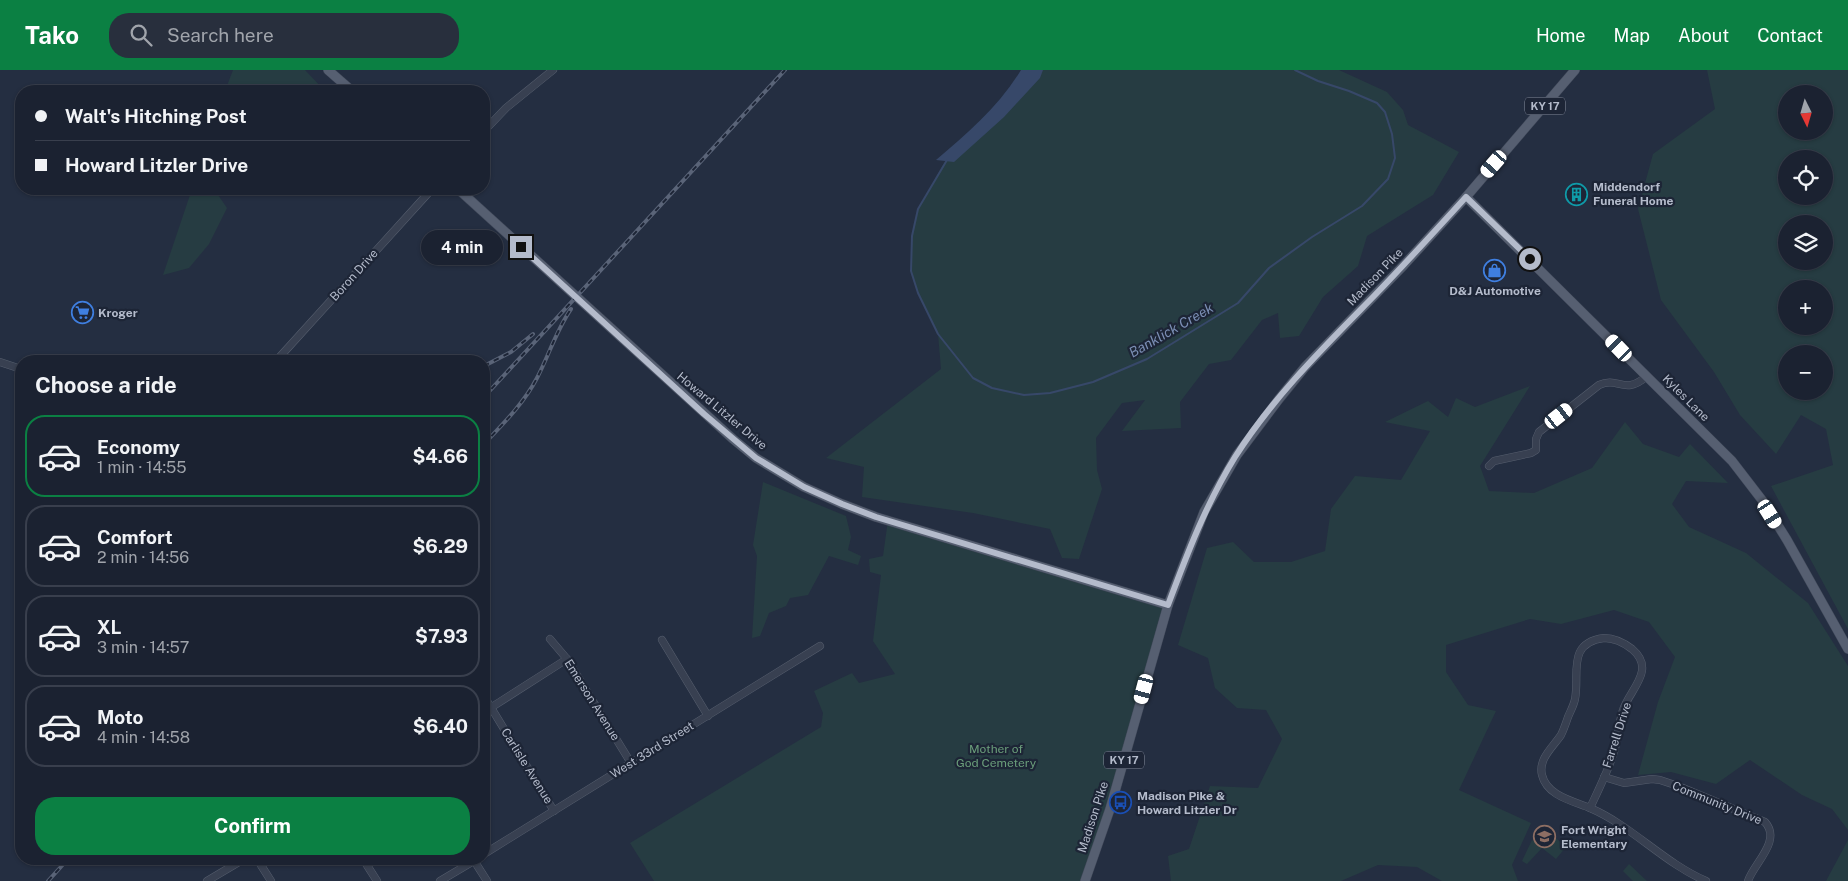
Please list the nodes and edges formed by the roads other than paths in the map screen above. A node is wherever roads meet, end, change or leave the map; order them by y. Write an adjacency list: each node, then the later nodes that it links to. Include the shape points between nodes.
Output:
1 (328, 70): 4 (main road)
2 (553, 70): 5 (street)
3 (1575, 70): 8 (main road, Madison Pike / KY 17)
4 (345, 85)
5 (490, 125)
6 (427, 195): 9 (street, Boron Drive)
7 (465, 195): 14 (main road, Howard Litzler Drive, via 704,414 756,458 784,476 876,517)
8 (1466, 197): 12 (main road, Kyles Lane); 14 (main road, Madison Pike / KY 17, via 1305,367 1256,428 1204,512)
9 (281, 355)
10 (0, 362): 11 (street)
11 (15, 367)
12 (1647, 376): 13 (street, via 1633,386 1606,382 1539,432 1536,450 1494,461); 18 (main road, Kyles Lane, via 1722,450 1752,488 1787,540)
13 (1489, 466)
14 (1168, 605): 37 (main road, Madison Pike / KY 17, via 1110,808)
15 (550, 639): 19 (street, Emerson Avenue)
16 (662, 640): 21 (street)
17 (820, 646): 21 (street, West 33rd Street)
18 (1848, 649)
19 (567, 659): 20 (street); 22 (street, Emerson Avenue)
20 (491, 708): 25 (street, Carlisle Avenue)
21 (708, 716): 22 (street, West 33rd Street)
22 (631, 763): 25 (street, West 33rd Street)
23 (1604, 776): 24 (street, Farrell Drive); 24 (street, Farrell Drive, via 1616,745 1624,708 1638,685 1642,671 1639,657 1633,650 1618,641 1604,638 1588,644 1578,657 1575,700 1560,736 1543,761 1541,771 1548,789); 39 (street, Community Drive, via 1624,783 1660,780 1765,822 1772,833 1770,841)
24 (1590, 808): 38 (street, Farrell Drive, via 1606,815)
25 (554, 811): 26 (street, West 33rd Street)
26 (490, 850)
27 (234, 865): 32 (street)
28 (261, 865): 33 (street)
29 (367, 865): 34 (street)
30 (465, 865): 35 (street)
31 (478, 865): 36 (street)
32 (207, 881)
33 (271, 881)
34 (377, 881)
35 (440, 881)
36 (487, 881)
37 (1085, 881)
38 (1706, 881)
39 (1748, 881)

